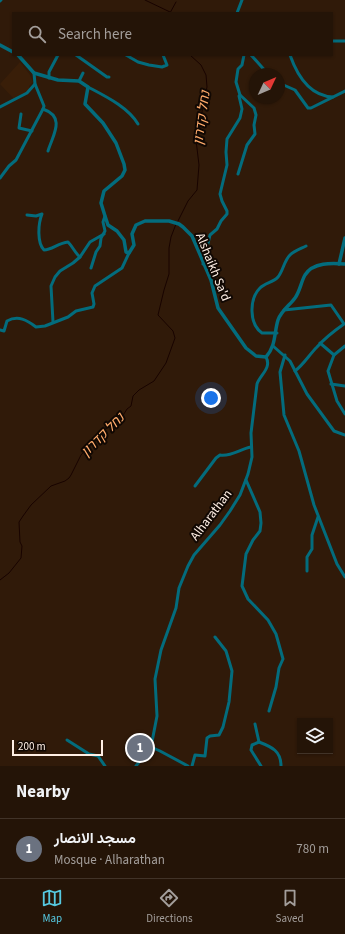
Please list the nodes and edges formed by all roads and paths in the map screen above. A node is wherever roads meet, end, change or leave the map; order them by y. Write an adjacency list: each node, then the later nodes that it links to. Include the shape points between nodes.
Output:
1 (242, 0): 2 (street)
2 (237, 12)
3 (333, 41): 4 (street)
4 (345, 41)
5 (0, 45): 6 (street)
6 (12, 51)
7 (19, 56): 16 (street)
8 (57, 56): 19 (street, via 49,72)
9 (77, 56): 18 (street)
10 (128, 56): 11 (street, via 138,62 165,67 167,65)
11 (163, 56)
12 (244, 56): 25 (street, via 236,82)
13 (252, 56): 15 (street)
14 (290, 56): 26 (street, via 304,82 325,97)
15 (263, 68)
16 (34, 73): 19 (street); 21 (street)
17 (83, 73): 20 (street)
18 (109, 77)
19 (49, 78): 20 (street)
20 (79, 81): 23 (street)
21 (35, 84): 27 (street, via 27,93); 28 (street)
22 (285, 86): 26 (street, via 295,90 308,108)
23 (88, 87): 30 (street, via 114,101); 36 (street, via 85,104 103,123 115,142 125,170 104,192 101,203)
24 (345, 91): 26 (street)
25 (240, 95): 33 (street, via 254,108 256,115 255,134 247,145); 42 (street, via 242,109 228,139 227,165 220,194 227,214 210,235)
26 (335, 97)
27 (0, 107)
28 (43, 109): 31 (street); 32 (street, via 54,115 57,124)
29 (21, 114): 31 (street, via 19,128)
30 (138, 124)
31 (32, 131): 34 (street, via 16,160)
32 (48, 151)
33 (238, 174)
34 (0, 178)
35 (27, 215): 41 (street, via 42,214 39,232 40,246 44,250 68,242)
36 (105, 216): 37 (street); 40 (street, via 108,225 124,240 126,252)
37 (104, 234): 41 (street, via 90,242); 45 (street)
38 (345, 238): 43 (street)
39 (306, 246): 49 (street, via 288,256 277,278 261,287 255,294 252,304 256,327 262,333)
40 (129, 253): 42 (street, Alshaikh Sa'd, via 134,245 132,234 136,225 145,222 173,221 192,236); 47 (street, via 122,268 95,286 92,293 93,306)
41 (80, 257): 47 (street, via 60,271 51,286)
42 (203, 264): 56 (street, Alshaikh Sa'd, via 211,280 218,308 246,348 256,356)
43 (339, 264): 44 (street, Alharathan); 46 (street, Alharathan, via 314,266 306,275 296,297)
44 (345, 264)
45 (91, 268)
46 (284, 310): 49 (street, Alharathan, via 278,320); 51 (street, via 331,305 344,324)
47 (54, 322): 48 (street, via 36,327 20,318 12,318)
48 (2, 330): 50 (street)
49 (277, 333): 52 (street, Alharathan)
50 (0, 334)
51 (320, 343): 55 (street); 57 (street)
52 (273, 346): 54 (street); 56 (street, Alharathan)
53 (345, 346): 55 (street)
54 (285, 355): 57 (street); 65 (street, via 280,372 284,414 299,451)
55 (334, 355): 58 (street, via 328,371)
56 (266, 357): 62 (street, Alharathan, via 268,368 257,384)
57 (295, 371): 61 (street, via 307,394 334,431)
58 (331, 384): 59 (street); 60 (street)
59 (345, 386)
60 (345, 414)
61 (345, 436)
62 (251, 447): 63 (street, Alharathan, via 252,457); 64 (street, via 226,456 220,455)
63 (246, 479): 69 (street, via 260,512 261,523 260,531 246,554 242,586 248,599 268,620 276,634 283,659); 73 (street, Alharathan, via 230,511 194,555 179,588 176,608 161,650 155,679 157,716)
64 (195, 486)
65 (318, 516): 66 (street, via 312,535 312,549 307,557); 67 (street, via 337,564)
66 (307, 571)
67 (345, 577)
68 (215, 637): 77 (street, via 226,651 232,671 229,702 219,735 207,738 205,756 195,755)
69 (269, 711)
70 (255, 724): 72 (street)
71 (67, 740): 74 (street, via 98,756)
72 (259, 742): 78 (street, via 252,745 251,750); 79 (street, via 279,753)
73 (151, 747): 75 (street, Alharathan); 76 (street)
74 (105, 766)
75 (136, 766)
76 (188, 766)
77 (192, 766)
78 (261, 766)
79 (282, 766)

